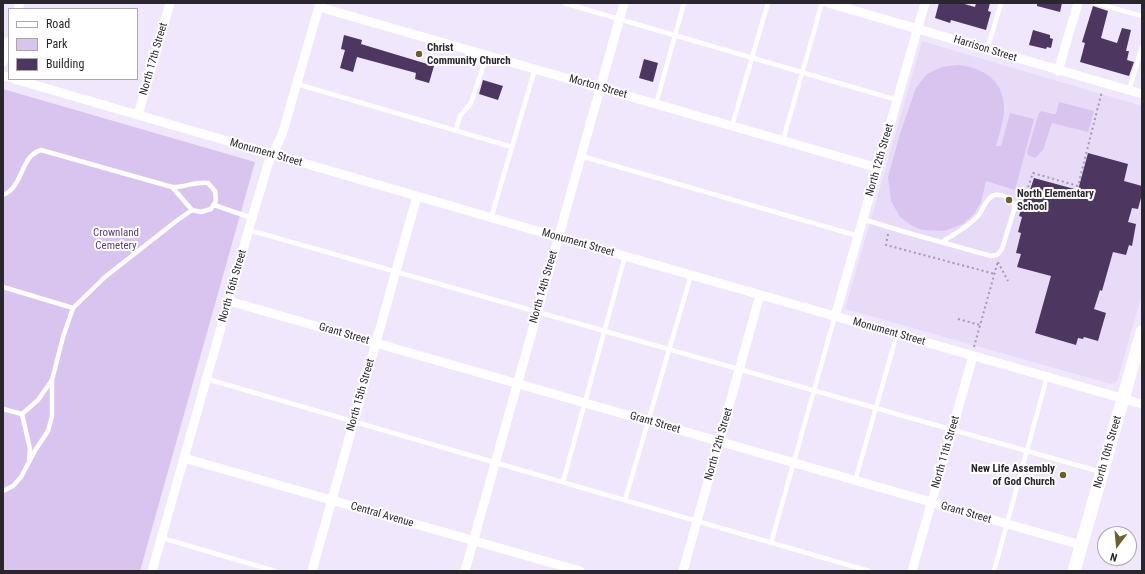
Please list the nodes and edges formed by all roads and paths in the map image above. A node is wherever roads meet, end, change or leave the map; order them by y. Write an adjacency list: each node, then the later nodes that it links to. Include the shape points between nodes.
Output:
1 (170, 3): 34 (street, North 17th Street)
2 (564, 3): 14 (lane)
3 (624, 3): 14 (street, North 14th Street)
4 (684, 3): 16 (lane)
5 (768, 3): 21 (lane)
6 (822, 3): 25 (lane)
7 (828, 3): 15 (street, Harrison Street)
8 (925, 3): 15 (street, North 12th Street)
9 (1001, 3): 19 (lane)
10 (1078, 3): 24 (street)
11 (1095, 3): 13 (lane)
12 (319, 5): 20 (street, Morton Street); 27 (street, North 16th Street)
13 (1142, 16)
14 (620, 19): 16 (lane); 29 (street, North 14th Street)
15 (918, 29): 19 (street, Harrison Street); 32 (street, North 12th Street)
16 (675, 35): 21 (lane); 33 (lane)
17 (8, 44): 22 (street)
18 (1142, 47): 30 (lane)
19 (987, 50): 24 (street, Harrison Street)
20 (487, 55): 23 (street, Morton Street); 36 (lane, via 471,103 460,116)
21 (751, 58): 25 (lane); 35 (lane)
22 (3, 62)
23 (535, 69): 29 (street, Morton Street); 38 (lane)
24 (1058, 71): 28 (street, Harrison Street)
25 (803, 73): 32 (lane); 37 (lane)
26 (17, 80): 34 (street, Monument Street)
27 (297, 84): 36 (lane); 39 (street, North 16th Street, via 282,135)
28 (1104, 84): 30 (street, Harrison Street); 45 (path, via 1078,186 1033,173 1027,190)
29 (600, 88): 33 (street, Morton Street); 40 (street, North 14th Street)
30 (1129, 90): 31 (street, Harrison Street)
31 (1142, 94)
32 (897, 100): 41 (street, North 12th Street)
33 (656, 104): 35 (street, Morton Street)
34 (138, 115): 39 (street, Monument Street)
35 (732, 126): 37 (street, Morton Street)
36 (456, 129): 38 (lane)
37 (783, 140): 41 (street, Morton Street)
38 (512, 147): 49 (lane)
39 (272, 155): 44 (street, Monument Street); 48 (street, North 16th Street)
40 (581, 156): 53 (lane); 54 (street, North 14th Street)
41 (878, 168): 50 (street, North 12th Street)
42 (172, 187): 43 (lane, via 41,150 29,157 14,188); 46 (lane, via 208,183 215,191); 47 (lane)
43 (3, 195)
44 (417, 196): 49 (street, Monument Street); 59 (street, North 15th Street)
45 (1014, 204): 55 (lane, via 1004,196 994,195 973,221); 56 (lane, via 1002,249)
46 (214, 205): 47 (lane, via 206,211); 48 (lane)
47 (192, 210): 66 (lane, via 111,272)
48 (252, 218): 52 (street, North 16th Street)
49 (491, 218): 54 (street, Monument Street)
50 (863, 219): 51 (lane); 53 (street, North 12th Street)
51 (890, 227): 55 (lane); 60 (path, via 886,244)
52 (249, 230): 59 (lane); 65 (street, North 16th Street)
53 (858, 236): 68 (street, North 12th Street)
54 (558, 237): 57 (street, Monument Street); 67 (street, North 14th Street)
55 (942, 242): 56 (lane, via 991,256)
56 (997, 255): 58 (path)
57 (625, 256): 61 (street, Monument Street); 71 (lane)
58 (998, 262): 60 (path); 62 (path)
59 (396, 271): 67 (lane); 74 (street, North 15th Street)
60 (995, 274): 70 (path)
61 (691, 275): 64 (street, Monument Street); 75 (lane)
62 (1008, 281)
63 (3, 287): 66 (lane)
64 (760, 295): 68 (street, Monument Street); 77 (street, North 12th Street)
65 (229, 301): 74 (street, Grant Street); 79 (street, North 16th Street)
66 (73, 308): 80 (lane)
67 (537, 312): 71 (lane); 81 (street, North 14th Street)
68 (835, 316): 73 (street, Monument Street); 82 (lane)
69 (958, 319): 70 (path)
70 (980, 325): 76 (path)
71 (605, 331): 75 (lane); 84 (lane)
72 (1142, 332): 83 (main road, North 10th Street)
73 (897, 334): 76 (street, Monument Street); 86 (lane)
74 (376, 343): 81 (street, Grant Street); 90 (street, North 15th Street)
75 (669, 349): 77 (lane); 89 (lane)
76 (973, 356): 78 (street, Monument Street); 91 (street, North 11th Street)
77 (740, 369): 82 (lane); 92 (street, North 12th Street)
78 (1047, 377): 83 (street, Monument Street); 93 (lane)
79 (207, 379): 90 (lane); 94 (street, North 16th Street)
80 (52, 380): 88 (lane, via 38,400); 97 (lane, via 52,416 48,431)
81 (517, 384): 84 (street, Grant Street); 95 (street, North 14th Street)
82 (814, 390): 86 (lane); 96 (lane)
83 (1123, 398): 85 (street, Monument Street); 98 (main road, North 10th Street)
84 (585, 403): 89 (street, Grant Street); 100 (lane)
85 (1142, 404)
86 (876, 408): 91 (lane); 99 (lane)
87 (3, 409): 88 (lane)
88 (22, 414): 97 (lane, via 30,449)
89 (648, 421): 92 (street, Grant Street); 103 (lane)
90 (354, 422): 95 (lane); 102 (street, North 15th Street)
91 (952, 430): 93 (lane); 104 (street, North 11th Street)
92 (720, 442): 96 (street, Grant Street); 105 (street, North 12th Street)
93 (1027, 451): 98 (lane); 106 (lane)
94 (184, 458): 102 (street, Central Avenue); 107 (street, North 16th Street)
95 (496, 463): 100 (lane); 108 (street, North 14th Street)
96 (793, 463): 99 (street, Grant Street); 109 (lane)
97 (28, 464): 101 (lane, via 13,486)
98 (1102, 472): 110 (main road, North 10th Street)
99 (855, 481): 104 (street, Grant Street)
100 (563, 482): 103 (lane)
101 (3, 491)
102 (332, 500): 108 (street, Central Avenue); 113 (street, North 15th Street)
103 (625, 500): 105 (lane)
104 (932, 503): 106 (street, Grant Street); 118 (street, North 11th Street)
105 (697, 521): 109 (lane); 116 (street, North 12th Street)
106 (1007, 524): 110 (street, Grant Street); 119 (lane)
107 (162, 538): 111 (street, North 16th Street); 112 (lane)
108 (473, 540): 114 (street, North 14th Street); 115 (street, Central Avenue)
109 (771, 542): 117 (lane)
110 (1081, 546): 120 (main road, North 10th Street)
111 (152, 571)
112 (275, 571)
113 (312, 571)
114 (465, 571)
115 (580, 571)
116 (683, 571)
117 (869, 571)
118 (912, 571)
119 (994, 571)
120 (1074, 571)

